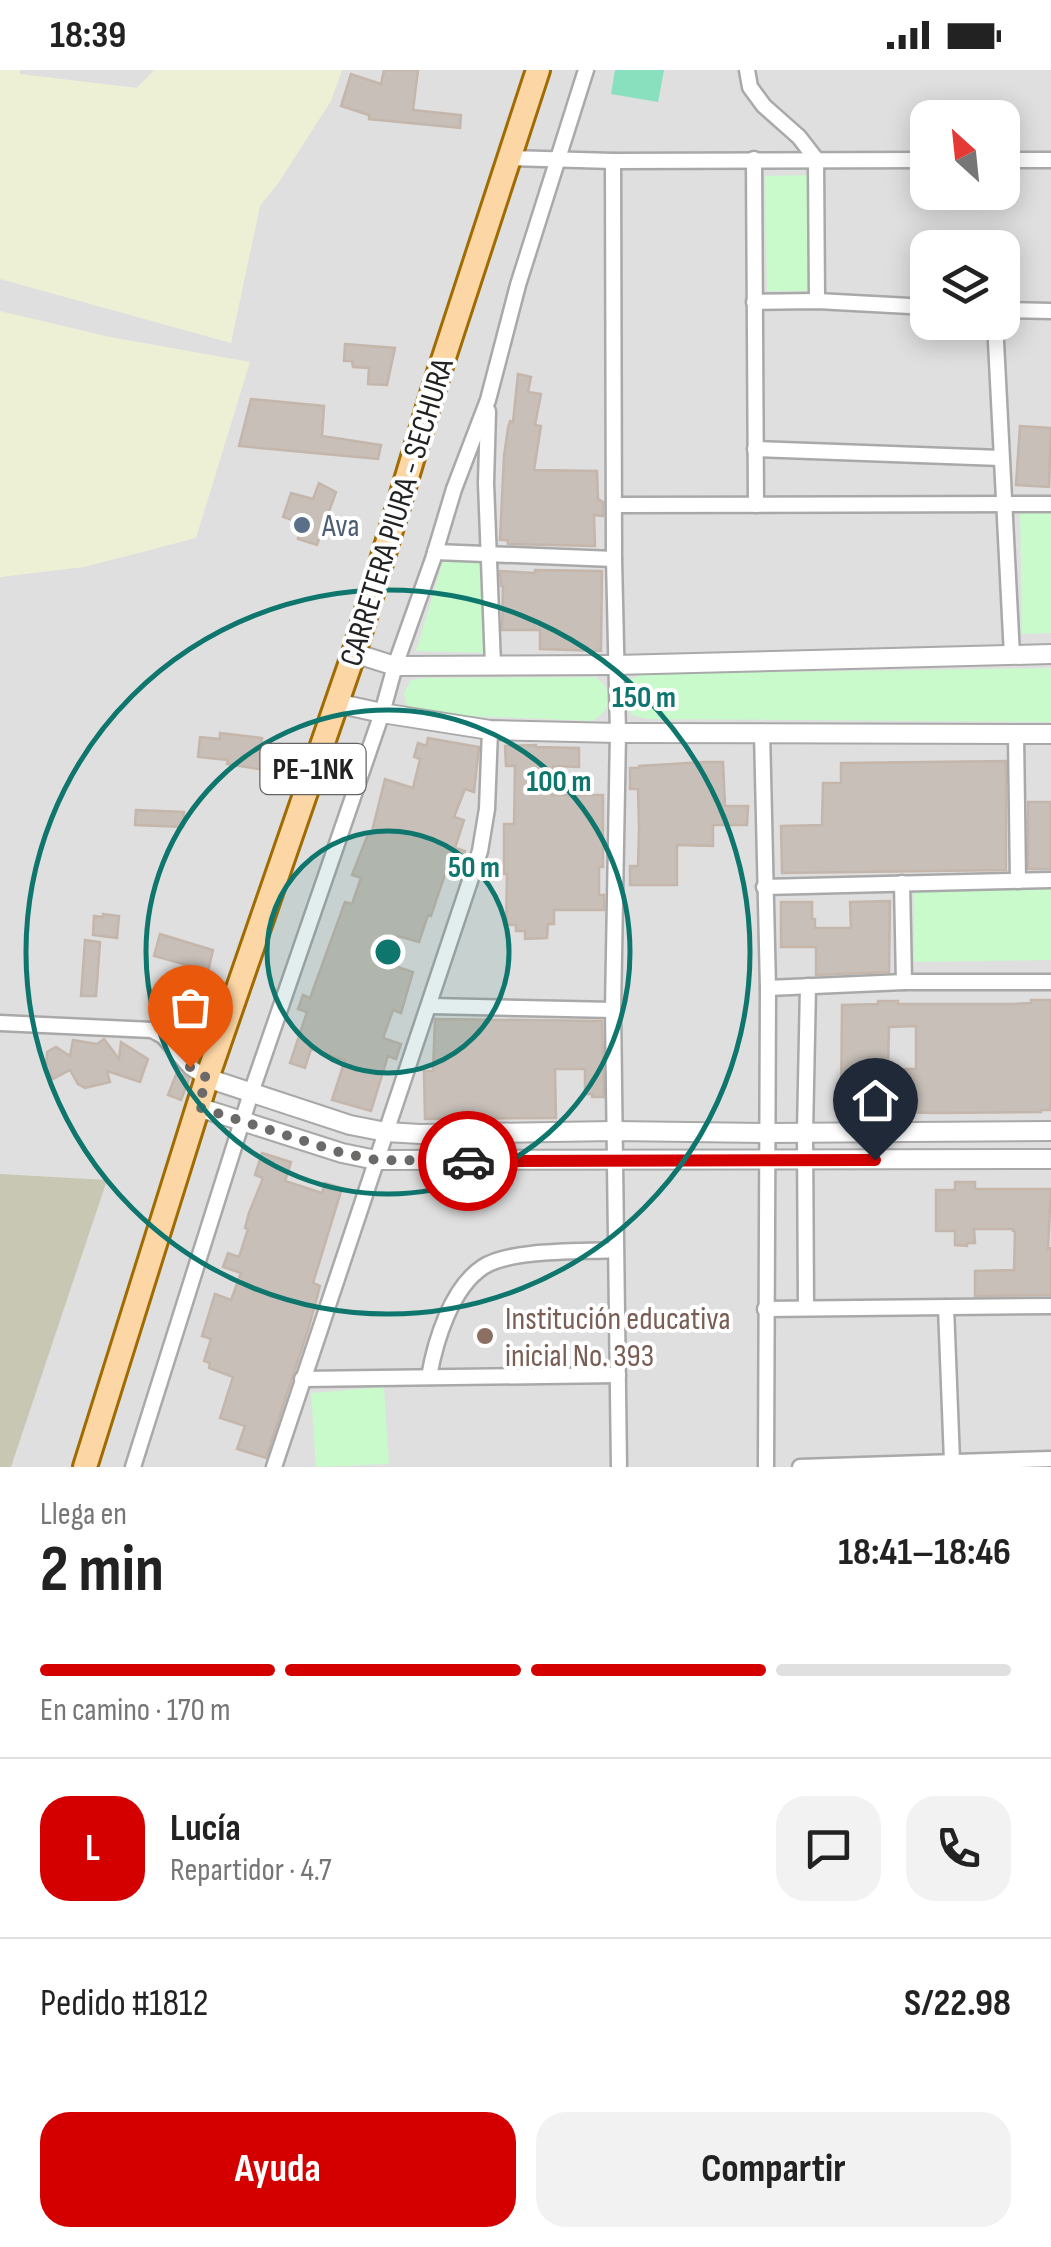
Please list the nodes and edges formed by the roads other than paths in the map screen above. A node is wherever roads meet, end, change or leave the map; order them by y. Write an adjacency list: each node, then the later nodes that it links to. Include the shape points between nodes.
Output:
1 (538, 70): 4 (main road, CARRETERA PIURA - SECHURA / PE-1NK)
2 (586, 70): 5 (street)
3 (748, 70): 7 (street, via 750,87 764,106)
4 (509, 158): 5 (street); 28 (main road, CARRETERA PIURA - SECHURA / PE-1NK)
5 (560, 159): 8 (street); 18 (street)
6 (754, 159): 7 (street); 8 (street); 12 (street)
7 (816, 159): 9 (street); 13 (street)
8 (612, 160): 23 (street)
9 (910, 160)
10 (1020, 160): 11 (street)
11 (1051, 160)
12 (754, 302): 13 (street); 19 (street)
13 (818, 302): 14 (street)
14 (910, 305)
15 (1020, 310): 16 (street)
16 (1051, 311)
17 (996, 340): 20 (street)
18 (488, 400): 25 (street); 26 (street)
19 (756, 449): 20 (street); 24 (street)
20 (1002, 458): 21 (street)
21 (1004, 504): 22 (street); 24 (street); 30 (street)
22 (1051, 504)
23 (614, 505): 24 (street); 27 (street)
24 (756, 505)
25 (435, 552): 26 (street); 32 (street)
26 (490, 555): 27 (street); 33 (street)
27 (614, 559): 31 (street)
28 (354, 652): 32 (street); 34 (main road, CARRETERA PIURA - SECHURA / PE-1NK)
29 (1051, 654): 30 (street)
30 (1012, 656): 31 (street)
31 (616, 665): 33 (street); 38 (street)
32 (396, 666): 33 (street); 35 (street)
33 (494, 666)
34 (336, 703): 35 (street); 52 (main road, CARRETERA PIURA - SECHURA / PE-1NK)
35 (382, 713): 36 (street); 53 (street)
36 (490, 730): 38 (street); 49 (street, via 480,852)
37 (762, 732): 38 (street); 40 (street); 44 (street)
38 (618, 733): 50 (street)
39 (1051, 734): 40 (street)
40 (1016, 735): 42 (street)
41 (1051, 880): 42 (street)
42 (1018, 881): 43 (street)
43 (902, 883): 44 (street); 45 (street)
44 (764, 887): 48 (street)
45 (904, 982): 46 (street); 47 (street)
46 (1051, 982)
47 (808, 986): 48 (street); 60 (street)
48 (768, 988): 59 (street)
49 (430, 1006): 50 (street); 58 (street)
50 (613, 1010): 57 (street)
51 (0, 1023): 52 (street, via 152,1030)
52 (207, 1078): 53 (street); 54 (main road, CARRETERA PIURA - SECHURA / PE-1NK)
53 (250, 1093): 55 (street); 58 (street)
54 (198, 1107): 55 (street); 77 (main road, CARRETERA PIURA - SECHURA / PE-1NK)
55 (242, 1121): 62 (street); 78 (street)
56 (1051, 1130): 60 (street)
57 (614, 1131): 58 (street); 59 (street); 65 (street)
58 (386, 1132): 62 (street)
59 (768, 1133): 60 (street); 63 (street)
60 (805, 1133): 64 (street)
61 (1051, 1159): 64 (street)
62 (376, 1160): 65 (street); 73 (street)
63 (767, 1160): 64 (street); 65 (street); 69 (street)
64 (805, 1160): 70 (street)
65 (614, 1161): 66 (street)
66 (615, 1250): 71 (street); 72 (street, via 509,1256 483,1266 462,1287 435,1342)
67 (1051, 1306): 68 (street)
68 (946, 1307): 70 (street); 75 (street)
69 (765, 1308): 70 (street); 81 (street)
70 (806, 1308)
71 (618, 1375): 72 (street); 80 (street)
72 (429, 1378): 73 (street)
73 (302, 1379): 79 (street)
74 (1051, 1459): 76 (street)
75 (952, 1461): 76 (street); 82 (street)
76 (1012, 1463)
77 (84, 1467)
78 (132, 1467)
79 (274, 1467)
80 (619, 1467)
81 (766, 1467)
82 (800, 1467)

